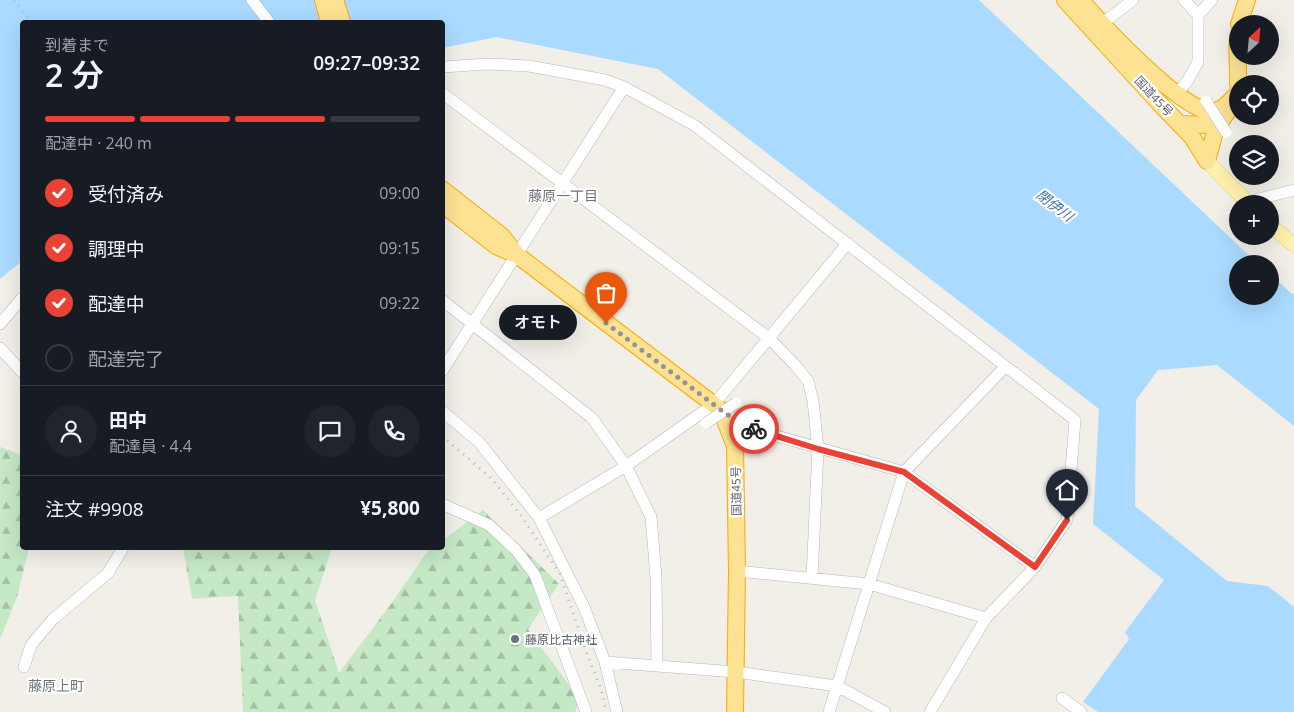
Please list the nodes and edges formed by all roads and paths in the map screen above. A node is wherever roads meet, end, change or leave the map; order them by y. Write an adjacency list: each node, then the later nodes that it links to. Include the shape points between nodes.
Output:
1 (252, 0): 12 (street)
2 (322, 0): 13 (highway)
3 (335, 0): 14 (highway)
4 (1065, 0): 15 (highway, 国道45号)
5 (1080, 0): 15 (highway, 国道45号)
6 (1133, 0): 15 (street)
7 (1184, 0): 10 (street)
8 (1212, 0): 10 (street)
9 (1247, 0): 11 (highway)
10 (1198, 15): 19 (street, via 1198,62)
11 (1242, 15)
12 (267, 20)
13 (328, 20)
14 (341, 20)
15 (1097, 27): 16 (highway, 国道45号); 23 (highway, 国道45号)
16 (1143, 65): 19 (highway, 国道45号); 23 (highway)
17 (445, 67): 18 (street, via 529,66 588,76)
18 (624, 87): 26 (street); 33 (street, via 694,124)
19 (1177, 94): 22 (highway, 国道45号, via 1197,108)
20 (445, 95): 26 (street)
21 (1229, 96): 22 (highway)
22 (1214, 109): 23 (highway, via 1210,125); 24 (street, bridge); 25 (highway, via 1216,128)
23 (1191, 128): 25 (highway)
24 (1226, 132)
25 (1207, 161): 29 (main road)
26 (563, 183): 35 (street); 40 (street)
27 (1294, 190): 30 (street)
28 (445, 191): 35 (highway, via 502,236)
29 (1240, 195)
30 (1276, 195)
31 (445, 206): 35 (highway, via 496,246)
32 (1279, 232): 34 (main road)
33 (848, 243): 40 (street); 43 (street)
34 (1294, 245)
35 (517, 255): 39 (street); 45 (highway)
36 (20, 300): 38 (street)
37 (445, 302): 39 (street)
38 (0, 324)
39 (473, 324): 42 (street); 49 (street, via 592,418)
40 (769, 338): 45 (street); 48 (street, via 808,381)
41 (0, 348): 44 (street)
42 (445, 366)
43 (1005, 366): 50 (street); 54 (street, via 1074,420 1067,520)
44 (20, 370)
45 (724, 406): 47 (street, bridge); 48 (street, via 741,424); 49 (street); 55 (highway, 国道45号, via 736,446)
46 (445, 414): 52 (street, via 479,442)
47 (706, 423)
48 (818, 449): 50 (street); 56 (street)
49 (626, 466): 52 (street); 61 (street, via 651,517 656,577)
50 (904, 472): 54 (street); 57 (street)
51 (445, 505): 65 (street, via 489,525 516,550 535,575)
52 (539, 518): 59 (street, via 584,608)
53 (122, 550): 60 (street, via 108,573 54,619 31,645)
54 (1035, 567): 58 (street)
55 (737, 572): 56 (street); 62 (highway, 国道45号)
56 (812, 578): 57 (street)
57 (869, 584): 58 (street); 63 (street)
58 (986, 618): 70 (street)
59 (605, 662): 61 (street); 66 (street)
60 (24, 666)
61 (657, 666): 62 (street)
62 (736, 672): 63 (street); 67 (highway, 国道45号)
63 (837, 686): 68 (street); 69 (street)
64 (1062, 698): 71 (street)
65 (586, 712)
66 (617, 712)
67 (735, 712)
68 (829, 712)
69 (885, 712)
70 (930, 712)
71 (1081, 712)

